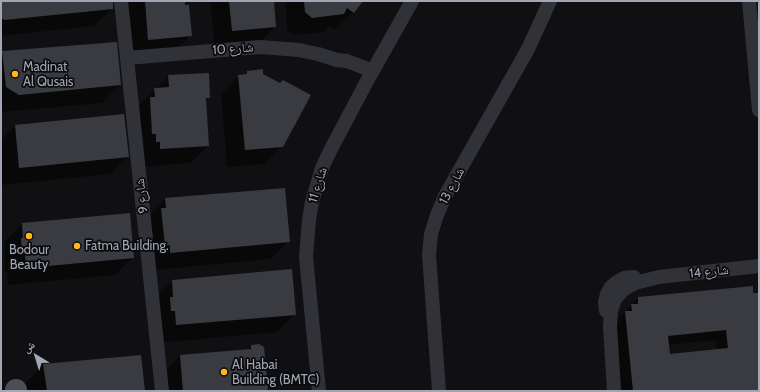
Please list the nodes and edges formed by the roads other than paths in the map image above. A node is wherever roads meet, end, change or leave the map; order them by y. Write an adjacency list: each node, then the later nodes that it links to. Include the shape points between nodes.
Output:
1 (121, 1): 5 (street, شارع 9)
2 (412, 1): 6 (street, شارع 11)
3 (550, 1): 11 (street, شارع 13, via 528,49 445,196 431,234 429,255)
4 (749, 1): 7 (street)
5 (127, 58): 6 (street, شارع 10, via 260,47 299,50 337,60 344,66); 9 (street, شارع 9)
6 (370, 76): 10 (street, شارع 11, via 324,163 309,220 307,275)
7 (759, 110)
8 (759, 266): 12 (street, شارع 14, via 659,277 624,278 611,287 605,302 610,327)
9 (162, 391)
10 (319, 391)
11 (440, 391)
12 (614, 391)

